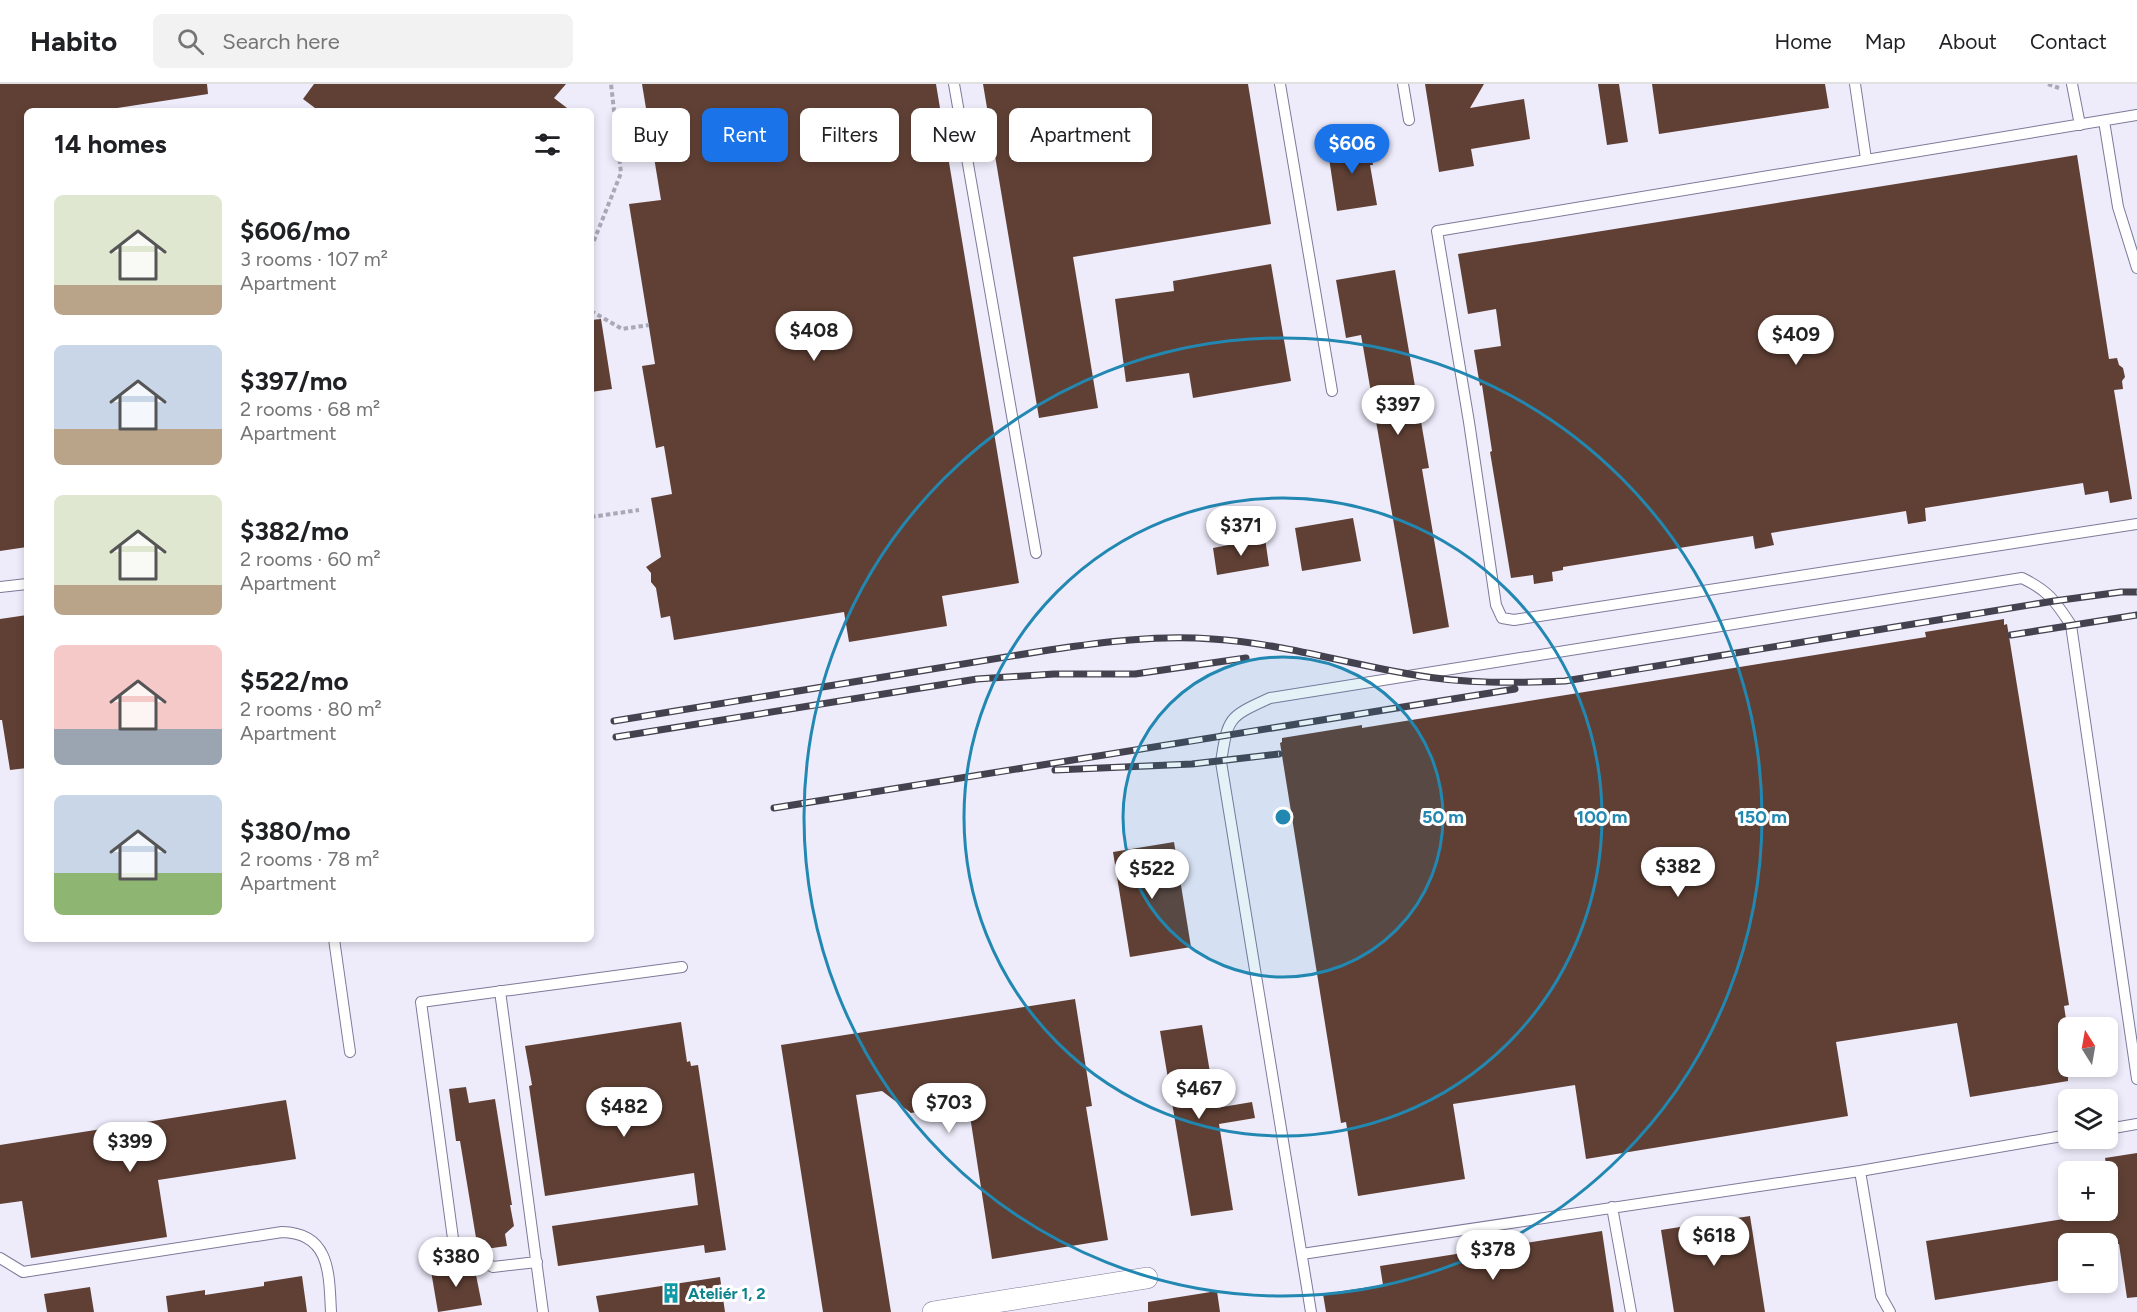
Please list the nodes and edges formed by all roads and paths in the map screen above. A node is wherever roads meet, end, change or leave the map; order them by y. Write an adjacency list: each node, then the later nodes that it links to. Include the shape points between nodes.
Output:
1 (611, 84): 12 (path, via 621,173)
2 (954, 84): 20 (lane)
3 (1280, 84): 16 (lane)
4 (1403, 84): 8 (lane)
5 (1855, 84): 11 (lane)
6 (2072, 84): 10 (lane)
7 (2137, 115): 9 (lane)
8 (1409, 120)
9 (2104, 121): 10 (lane); 13 (lane, via 2118,207)
10 (2080, 125): 11 (lane)
11 (1866, 159): 19 (lane, via 1437,231 1496,605 1502,618 1514,620)
12 (594, 240)
13 (2137, 268)
14 (594, 313): 15 (path, via 622,329)
15 (649, 325)
16 (1332, 391)
17 (639, 510): 18 (path)
18 (594, 517)
19 (2137, 524)
20 (1036, 553)
21 (24, 584): 22 (lane)
22 (0, 587)
23 (334, 942): 27 (lane)
24 (682, 967): 25 (lane)
25 (500, 991): 36 (lane); 36 (lane, via 421,1002 449,1211 454,1245 493,1267)
26 (2132, 1012): 28 (lane); 34 (lane, via 2071,625 2042,587 2022,578 1270,698 1236,714 1226,731 1221,762)
27 (350, 1052)
28 (2137, 1079)
29 (2137, 1124): 30 (lane)
30 (2118, 1127)
31 (2058, 1137): 32 (lane)
32 (1860, 1171): 33 (lane); 43 (lane, via 1881,1296)
33 (1612, 1208): 34 (lane); 42 (lane)
34 (1302, 1254): 41 (lane)
35 (0, 1258): 38 (lane, via 23,1272 296,1233 308,1238 324,1258 330,1272)
36 (537, 1262): 39 (lane)
37 (1147, 1278): 40 (street)
38 (330, 1312)
39 (543, 1312)
40 (933, 1312)
41 (1311, 1312)
42 (1631, 1312)
43 (1890, 1312)

